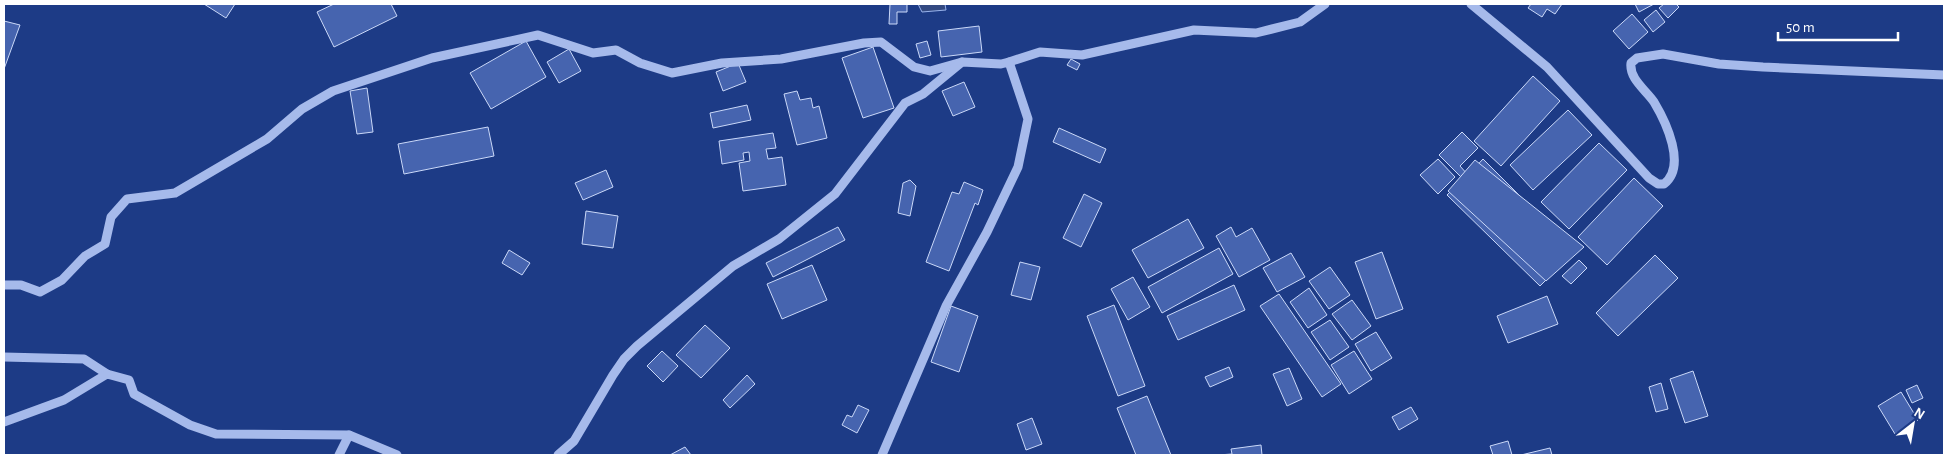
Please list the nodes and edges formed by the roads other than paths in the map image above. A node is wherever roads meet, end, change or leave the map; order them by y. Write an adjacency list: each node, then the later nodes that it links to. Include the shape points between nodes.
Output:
1 (1325, 4): 4 (street, via 1300,22 1256,33 1194,30 1082,55 1040,52)
2 (1471, 4): 5 (street, via 1547,67 1658,184 1664,184 1672,175 1670,136 1662,116 1633,76 1630,68 1637,58 1663,54 1719,64)
3 (962, 62): 4 (street); 6 (street, via 930,71 914,66 881,42 781,59 722,63 672,73 640,63 616,50 593,53 538,35 478,47 432,58 333,91 302,109 267,139 175,193 127,199 111,217 104,244 85,256 62,280 40,292 20,285); 13 (street, via 923,94 905,103 835,194 779,239 733,266 637,346 613,374 574,441)
4 (1009, 62): 14 (street, via 1028,120 1018,167 946,306)
5 (1944, 75)
6 (4, 285)
7 (4, 358): 8 (street, via 84,359)
8 (106, 374): 9 (street, via 64,400); 10 (street, via 129,380 134,394 190,425 210,432 230,436)
9 (4, 422)
10 (349, 435): 11 (street); 12 (street)
11 (339, 455)
12 (397, 455)
13 (558, 455)
14 (882, 455)

